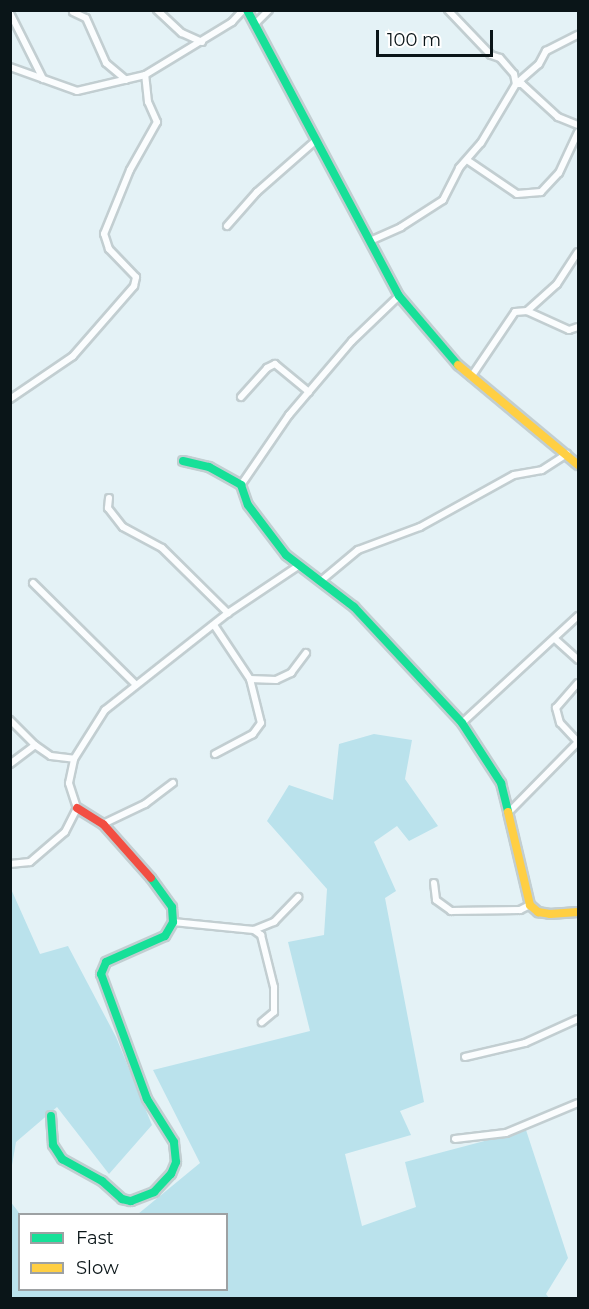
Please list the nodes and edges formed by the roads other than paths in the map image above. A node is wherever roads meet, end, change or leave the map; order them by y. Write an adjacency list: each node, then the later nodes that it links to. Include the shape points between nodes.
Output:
1 (157, 10): 9 (street, via 182,33)
2 (245, 10): 7 (street); 9 (street)
3 (269, 10): 7 (street)
4 (448, 10): 14 (street, via 491,55 500,58 514,74)
5 (74, 12): 13 (street, via 86,18 106,63)
6 (10, 13): 12 (street)
7 (254, 25): 17 (street)
8 (579, 35): 14 (street, via 546,51 539,64)
9 (202, 42): 11 (street)
10 (10, 67): 12 (street)
11 (145, 75): 13 (street); 28 (street, via 148,102 157,122 130,170 104,234 109,249 135,277 134,286 73,356)
12 (43, 79): 13 (street, via 77,91)
13 (126, 80)
14 (516, 84): 15 (street, via 522,84 558,117); 18 (street, via 481,144)
15 (579, 125)
16 (579, 132): 18 (street, via 558,173 541,192 517,194)
17 (315, 141): 19 (street, via 256,192); 20 (street)
18 (466, 159): 20 (street, via 443,200)
19 (227, 226)
20 (370, 241): 22 (street)
21 (579, 252): 23 (street, via 556,284)
22 (399, 296): 25 (street, via 447,356); 26 (street, via 352,341)
23 (527, 311): 24 (street, via 569,330); 25 (street, via 515,312)
24 (579, 327)
25 (471, 377): 29 (street)
26 (309, 392): 27 (street, via 275,364); 32 (street)
27 (241, 397)
28 (10, 399)
29 (567, 454): 31 (street); 35 (street, via 542,470 514,475 420,527 358,550)
30 (183, 460): 32 (street, via 193,460)
31 (579, 465)
32 (242, 485): 34 (street, via 248,505 269,536)
33 (109, 498): 37 (street, via 108,508 123,527 162,548)
34 (298, 566): 35 (street); 37 (street)
35 (322, 580): 47 (street, via 354,607)
36 (33, 583): 45 (street)
37 (228, 613): 39 (street)
38 (579, 616): 40 (street)
39 (214, 625): 43 (street); 45 (street)
40 (555, 639): 42 (street); 47 (street)
41 (306, 653): 43 (street, via 291,673 276,680)
42 (579, 660)
43 (250, 679): 50 (street, via 261,723 253,734)
44 (579, 683): 48 (street, via 556,708 560,723)
45 (136, 685): 51 (street, via 105,710)
46 (10, 720): 49 (street)
47 (462, 723): 55 (street, via 501,783)
48 (578, 742): 55 (street)
49 (35, 745): 51 (street, via 51,756); 52 (street)
50 (215, 754)
51 (74, 759): 54 (street, via 69,783)
52 (10, 764)
53 (173, 783): 56 (street, via 145,804)
54 (76, 808): 56 (street); 57 (street, via 65,832 50,848 30,862)
55 (510, 811): 60 (street)
56 (103, 824): 62 (street, via 160,887 172,907)
57 (11, 867)
58 (434, 883): 60 (street, via 436,900 451,911 520,910)
59 (298, 897): 63 (street, via 274,922)
60 (530, 905): 61 (street, via 538,912 550,914)
61 (579, 912)
62 (173, 922): 63 (street); 68 (street, via 158,942 106,962 101,968 144,1093 174,1142 176,1162 171,1174 154,1192 131,1201 122,1199 102,1181 79,1172 62,1159 53,1145)
63 (254, 930): 65 (street, via 267,948 274,987 274,1012)
64 (579, 1019): 66 (street, via 525,1043)
65 (262, 1022)
66 (465, 1057)
67 (579, 1103): 69 (street, via 506,1133)
68 (51, 1116)
69 (455, 1139)

